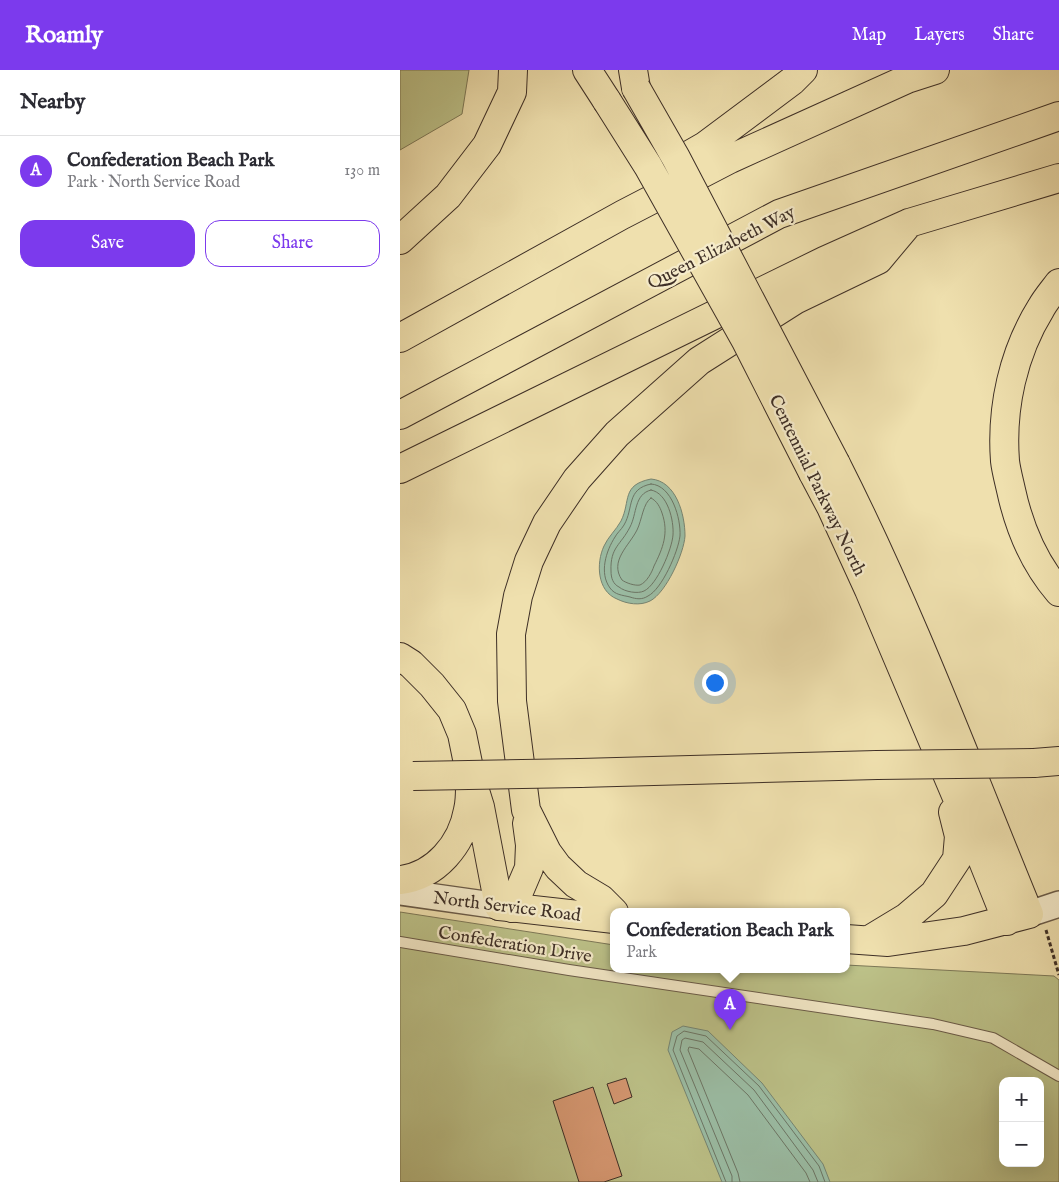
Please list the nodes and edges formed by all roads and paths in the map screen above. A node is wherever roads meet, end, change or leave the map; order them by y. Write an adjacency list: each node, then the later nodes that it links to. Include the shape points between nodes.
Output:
1 (513, 70): 10 (main road, via 512,92 487,146 448,196)
2 (587, 70): 15 (main road, Centennial Parkway North, bridge, via 648,166 742,334)
3 (803, 70): 8 (main road, via 705,146 660,170)
4 (935, 70): 8 (main road, via 907,79 739,155)
5 (631, 76): 15 (main road, Centennial Parkway North, bridge, via 676,158)
6 (1059, 116): 13 (main road, Queen Elizabeth Way, via 779,214)
7 (1059, 178): 9 (main road)
8 (622, 215): 12 (main road)
9 (908, 223): 14 (main road); 22 (main road, via 878,260 795,300 699,361 617,434 577,479 547,523 526,569 511,634 512,701)
10 (400, 240)
11 (1059, 284): 16 (main road, via 1041,308 1023,344 1011,376 1004,413 1005,462 1016,516 1048,579)
12 (400, 338)
13 (400, 415)
14 (400, 469)
15 (825, 469): 21 (main road, Centennial Parkway North, via 831,507 870,590); 29 (main road, Centennial Parkway North, via 899,595 940,692)
16 (1059, 592)
17 (400, 657): 20 (main road, via 432,685 452,710 462,734)
18 (1046, 762): 19 (main road, bridge)
19 (407, 776)
20 (471, 778): 23 (main road, via 468,810 459,837 447,855 434,868); 26 (main road)
21 (952, 786): 29 (main road, Centennial Parkway North, via 969,826); 30 (main road, via 951,804 959,836 957,860 934,894 902,920)
22 (526, 810): 26 (main road, via 529,868); 27 (main road, via 558,867)
23 (400, 880)
24 (400, 892): 26 (street, North Service Road)
25 (1059, 904): 29 (street)
26 (506, 907): 28 (main road, North Service Road)
27 (610, 908)
28 (610, 919)
29 (1027, 922): 30 (main road, via 888,942); 32 (path)
30 (856, 940)
31 (400, 942): 33 (lane, Confederation Drive, via 933,1024 993,1038)
32 (1059, 976)
33 (1059, 1076)

